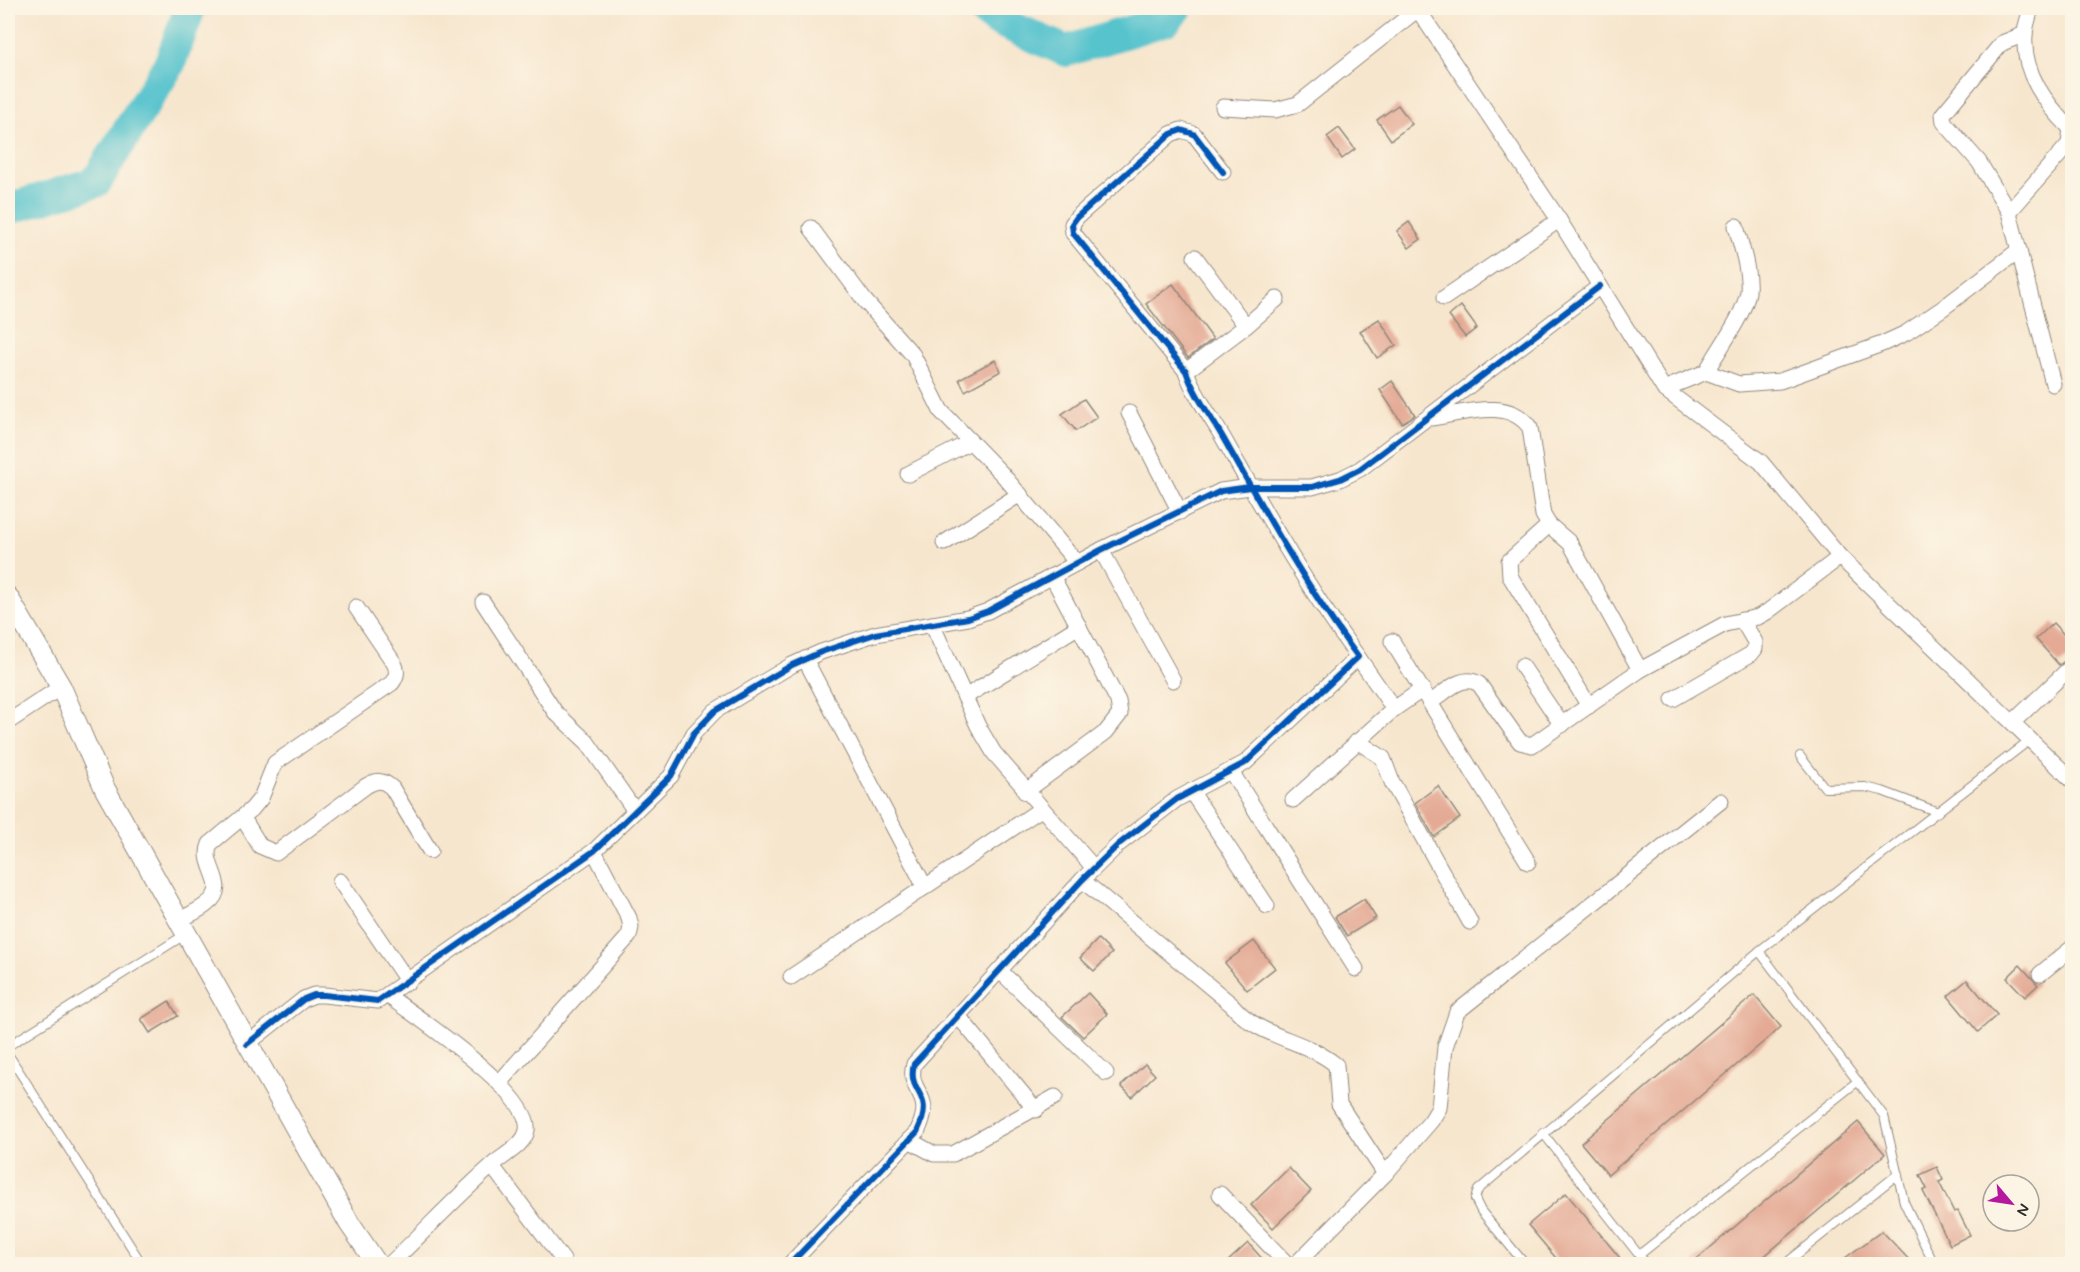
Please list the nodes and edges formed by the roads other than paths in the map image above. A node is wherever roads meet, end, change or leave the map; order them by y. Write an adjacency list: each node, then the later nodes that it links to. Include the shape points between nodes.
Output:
1 (1417, 8): 4 (street, via 1298,104 1275,110); 7 (street)
2 (2031, 8): 3 (street)
3 (2025, 34): 6 (street, via 2035,84 2049,107 2071,129 2070,144); 6 (street, via 2002,43 1943,114 1944,122 1978,162)
4 (1223, 107)
5 (1223, 172): 16 (street, via 1194,134 1181,130 1171,134 1072,224 1078,241)
6 (2010, 212): 10 (street)
7 (1559, 220): 12 (street); 13 (street)
8 (1736, 226): 17 (street, via 1748,292)
9 (811, 228): 22 (street, via 865,302 913,355 941,411)
10 (2019, 250): 17 (street, via 1943,308 1882,344 1780,381 1740,384); 18 (street)
11 (1195, 257): 15 (street)
12 (1600, 286): 19 (street); 21 (street)
13 (1444, 298)
14 (1277, 299): 15 (street)
15 (1246, 326): 16 (street)
16 (1186, 371): 24 (street)
17 (1706, 372): 19 (street)
18 (2053, 384)
19 (1664, 389): 30 (street, via 1761,462)
20 (1129, 413): 26 (street)
21 (1428, 418): 24 (street, via 1360,469 1340,479 1312,487); 27 (street, via 1498,408 1524,419 1530,428 1543,515)
22 (970, 442): 23 (street); 25 (street)
23 (908, 474)
24 (1250, 487): 26 (street, via 1221,491); 40 (street, via 1320,605)
25 (1020, 494): 28 (street); 31 (street)
26 (1180, 512): 29 (street)
27 (1549, 525): 44 (street, via 1570,543); 50 (street, via 1507,567)
28 (944, 543)
29 (1101, 550): 31 (street); 45 (street)
30 (1840, 557): 36 (street, via 1767,612); 53 (street)
31 (1077, 564): 32 (street)
32 (1052, 576): 37 (street, via 988,611); 38 (street)
33 (8, 597): 46 (street)
34 (483, 602): 65 (street, via 555,712 587,742)
35 (356, 607): 67 (street, via 394,663 396,677 275,763 261,798)
36 (1742, 620): 44 (street, via 1725,624); 49 (street, via 1755,642 1751,654)
37 (932, 624): 41 (street, via 875,634); 48 (street)
38 (1078, 626): 48 (street); 61 (street, via 1118,701 1120,714 1106,732)
39 (1392, 641): 47 (street)
40 (1358, 657): 51 (street); 58 (street)
41 (805, 659): 65 (street, via 702,722 671,776); 74 (street)
42 (1522, 666): 54 (street)
43 (2073, 666): 53 (street)
44 (1640, 670): 50 (street)
45 (1173, 680)
46 (61, 687): 52 (street); 77 (street, via 105,789)
47 (1427, 696): 51 (street); 54 (street, via 1464,679 1472,680 1526,746); 70 (street)
48 (965, 697): 61 (street, via 994,753)
49 (1672, 699)
50 (1590, 706): 54 (street)
51 (1394, 709): 56 (street)
52 (8, 722)
53 (2013, 722): 55 (street)
54 (1562, 725)
55 (2031, 739): 59 (street); 66 (lane)
56 (1357, 741): 62 (street); 76 (street, via 1383,758 1392,782)
57 (1800, 756): 66 (lane, via 1825,788 1882,790)
58 (1232, 773): 60 (street); 80 (street)
59 (2073, 780)
60 (1191, 791): 71 (street, via 1119,844); 75 (street)
61 (1026, 792): 64 (street)
62 (1293, 800)
63 (1720, 801): 98 (street, via 1457,1012 1445,1047 1439,1108)
64 (1041, 809): 71 (street); 74 (street)
65 (635, 812): 69 (street)
66 (1938, 812): 79 (lane)
67 (243, 818): 68 (street, via 260,846 276,853 376,780 392,788); 77 (street, via 210,844 207,857 218,888 216,895)
68 (429, 851)
69 (594, 851): 84 (street); 92 (street, via 629,918 629,936)
70 (1528, 862)
71 (1094, 868): 72 (street)
72 (1082, 880): 81 (street); 98 (street, via 1245,1020 1320,1052 1336,1065 1339,1104)
73 (340, 881): 84 (street)
74 (925, 887): 83 (street)
75 (1267, 906)
76 (1470, 922)
77 (182, 928): 87 (street); 88 (lane)
78 (2073, 948): 82 (street)
79 (1759, 951): 91 (lane); 95 (lane)
80 (1356, 969)
81 (1000, 972): 86 (street); 90 (street)
82 (2040, 974)
83 (791, 978)
84 (408, 982): 85 (street)
85 (388, 996): 87 (street, via 378,1002 367,1002 314,995); 92 (street)
86 (960, 1017): 94 (street); 96 (street, via 914,1064 912,1074 925,1105 924,1117)
87 (247, 1044): 104 (street)
88 (8, 1046)
89 (8, 1054): 103 (lane)
90 (1106, 1073)
91 (1858, 1080): 99 (lane, via 1884,1116); 101 (lane)
92 (499, 1083): 97 (street, via 527,1118 527,1131 523,1140)
93 (1055, 1097): 94 (street)
94 (1036, 1110): 96 (street, via 953,1154 934,1155)
95 (1543, 1133): 101 (lane); 109 (lane, via 1488,1179 1475,1199)
96 (909, 1140): 106 (street)
97 (492, 1166): 102 (street); 105 (street)
98 (1385, 1174): 108 (street)
99 (1898, 1174): 111 (lane); 112 (lane, via 1904,1202)
100 (1220, 1194): 107 (street)
101 (1639, 1255): 110 (lane)
102 (563, 1260)
103 (142, 1264)
104 (377, 1264)
105 (390, 1264)
106 (790, 1264)
107 (1287, 1264)
108 (1296, 1264)
109 (1525, 1264)
110 (1647, 1264)
111 (1785, 1264)
112 (1934, 1264)

